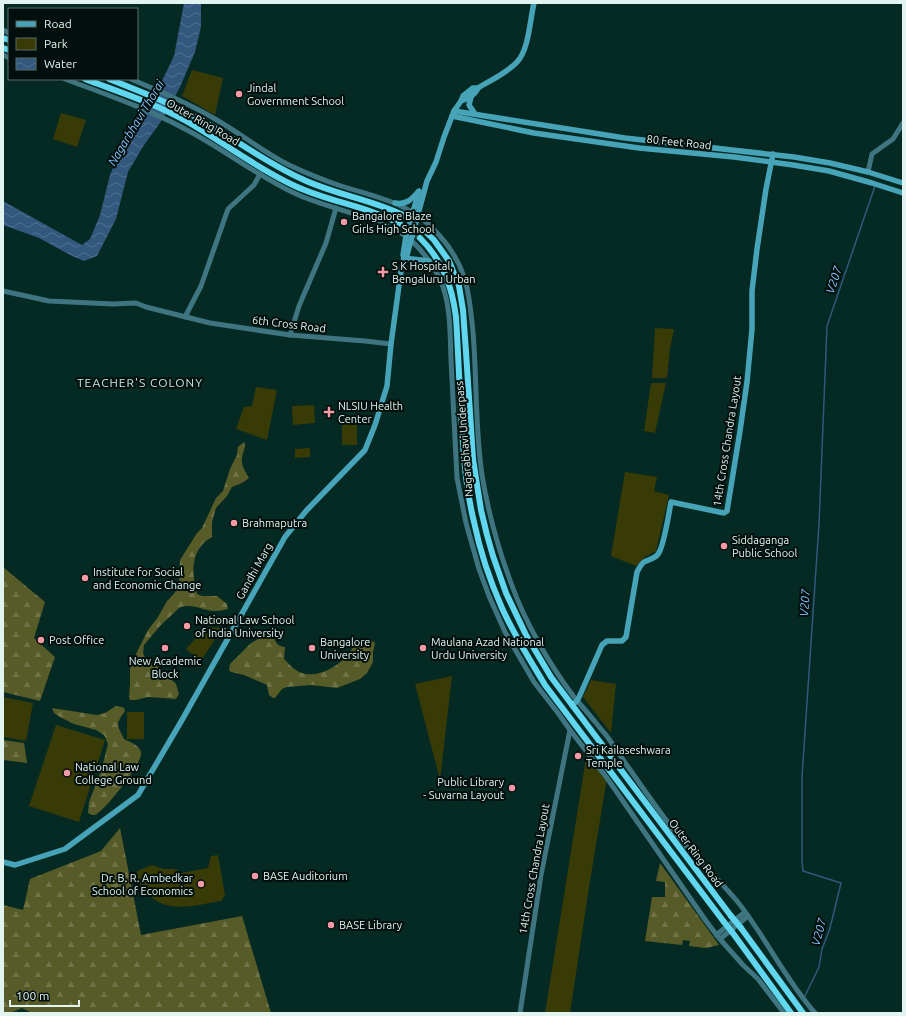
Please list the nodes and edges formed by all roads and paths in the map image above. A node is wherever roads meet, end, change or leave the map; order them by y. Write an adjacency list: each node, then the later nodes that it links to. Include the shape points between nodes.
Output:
1 (534, 3): 6 (main road, via 528,36 520,59)
2 (67, 80): 9 (street)
3 (87, 80): 9 (highway, Outer Ring Road)
4 (112, 80): 14 (highway, Outer Ring Road, via 177,107)
5 (133, 80): 13 (street, via 216,119)
6 (478, 88): 7 (main road); 8 (main road, via 469,91)
7 (471, 96): 8 (main road); 11 (main road, via 469,105)
8 (461, 101): 10 (main road)
9 (143, 105): 17 (street); 17 (highway, Outer Ring Road, via 173,114 202,130)
10 (453, 113): 11 (main road, 80 Feet Road); 16 (main road, 80 Feet Road, via 534,133 639,148); 19 (main road)
11 (475, 114): 15 (main road, 80 Feet Road, via 625,138)
12 (903, 123): 18 (street, via 893,139 872,154)
13 (249, 140): 14 (highway); 23 (street, via 305,173)
14 (246, 147): 26 (highway, via 272,164 313,184 383,206)
15 (773, 154): 16 (main road, 14th Cross Chandra Layout); 18 (main road, 80 Feet Road)
16 (772, 161): 22 (main road, 80 Feet Road, via 829,171); 37 (main road, 14th Cross Chandra Layout, via 756,249 747,382 727,511 724,513 671,502 659,553 644,562 637,572 626,636 622,641 607,641 602,645)
17 (261, 172): 24 (street, via 295,194); 27 (highway, via 308,192 377,213); 34 (street, via 254,185 228,209 204,278)
18 (868, 172): 20 (main road, 80 Feet Road)
19 (427, 181): 21 (main road); 25 (main road)
20 (903, 183)
21 (419, 191): 23 (main road, via 410,201 403,204); 25 (main road)
22 (903, 193)
23 (395, 203): 25 (street)
24 (336, 208): 29 (street, via 372,219); 35 (street, via 326,243 299,306)
25 (415, 213): 29 (main road); 29 (main road, Gandhi Marg, via 414,226); 37 (street, via 439,234 452,252 465,278 474,346 478,437 491,523 516,598 531,629)
26 (405, 216)
27 (400, 224)
28 (426, 232): 37 (highway, Nagarabhavi Underpass, via 449,261 459,286 466,345 473,459 481,510 493,556 506,593 526,635 551,677)
29 (408, 238): 31 (main road, Gandhi Marg, via 407,255); 32 (street)
30 (420, 238): 38 (highway, Nagarabhavi Underpass, via 441,264 455,307 464,464 473,521 483,555 510,625)
31 (404, 258): 32 (main road); 36 (main road, Gandhi Marg)
32 (429, 261): 38 (street, via 443,288 448,315 458,478 479,569 505,632 534,682)
33 (3, 291): 34 (street, 6th Cross Road, via 49,301 136,303)
34 (184, 317): 35 (street, 6th Cross Road)
35 (290, 336): 36 (street, 6th Cross Road)
36 (392, 344): 40 (main road, Gandhi Marg, via 387,386 365,450 306,511 285,537 138,795 65,849 15,865)
37 (575, 703): 41 (street, via 586,710 679,838); 46 (highway, Outer Ring Road, bridge)
38 (561, 711): 39 (street); 45 (highway, Outer Ring Road, bridge, via 732,932)
39 (570, 730): 42 (street, via 607,778); 43 (street, 14th Cross Chandra Layout, via 541,875)
40 (3, 862)
41 (746, 914): 42 (street); 47 (street)
42 (718, 937): 44 (street, via 758,979)
43 (520, 1013)
44 (784, 1013)
45 (791, 1013)
46 (803, 1013)
47 (815, 1013)

